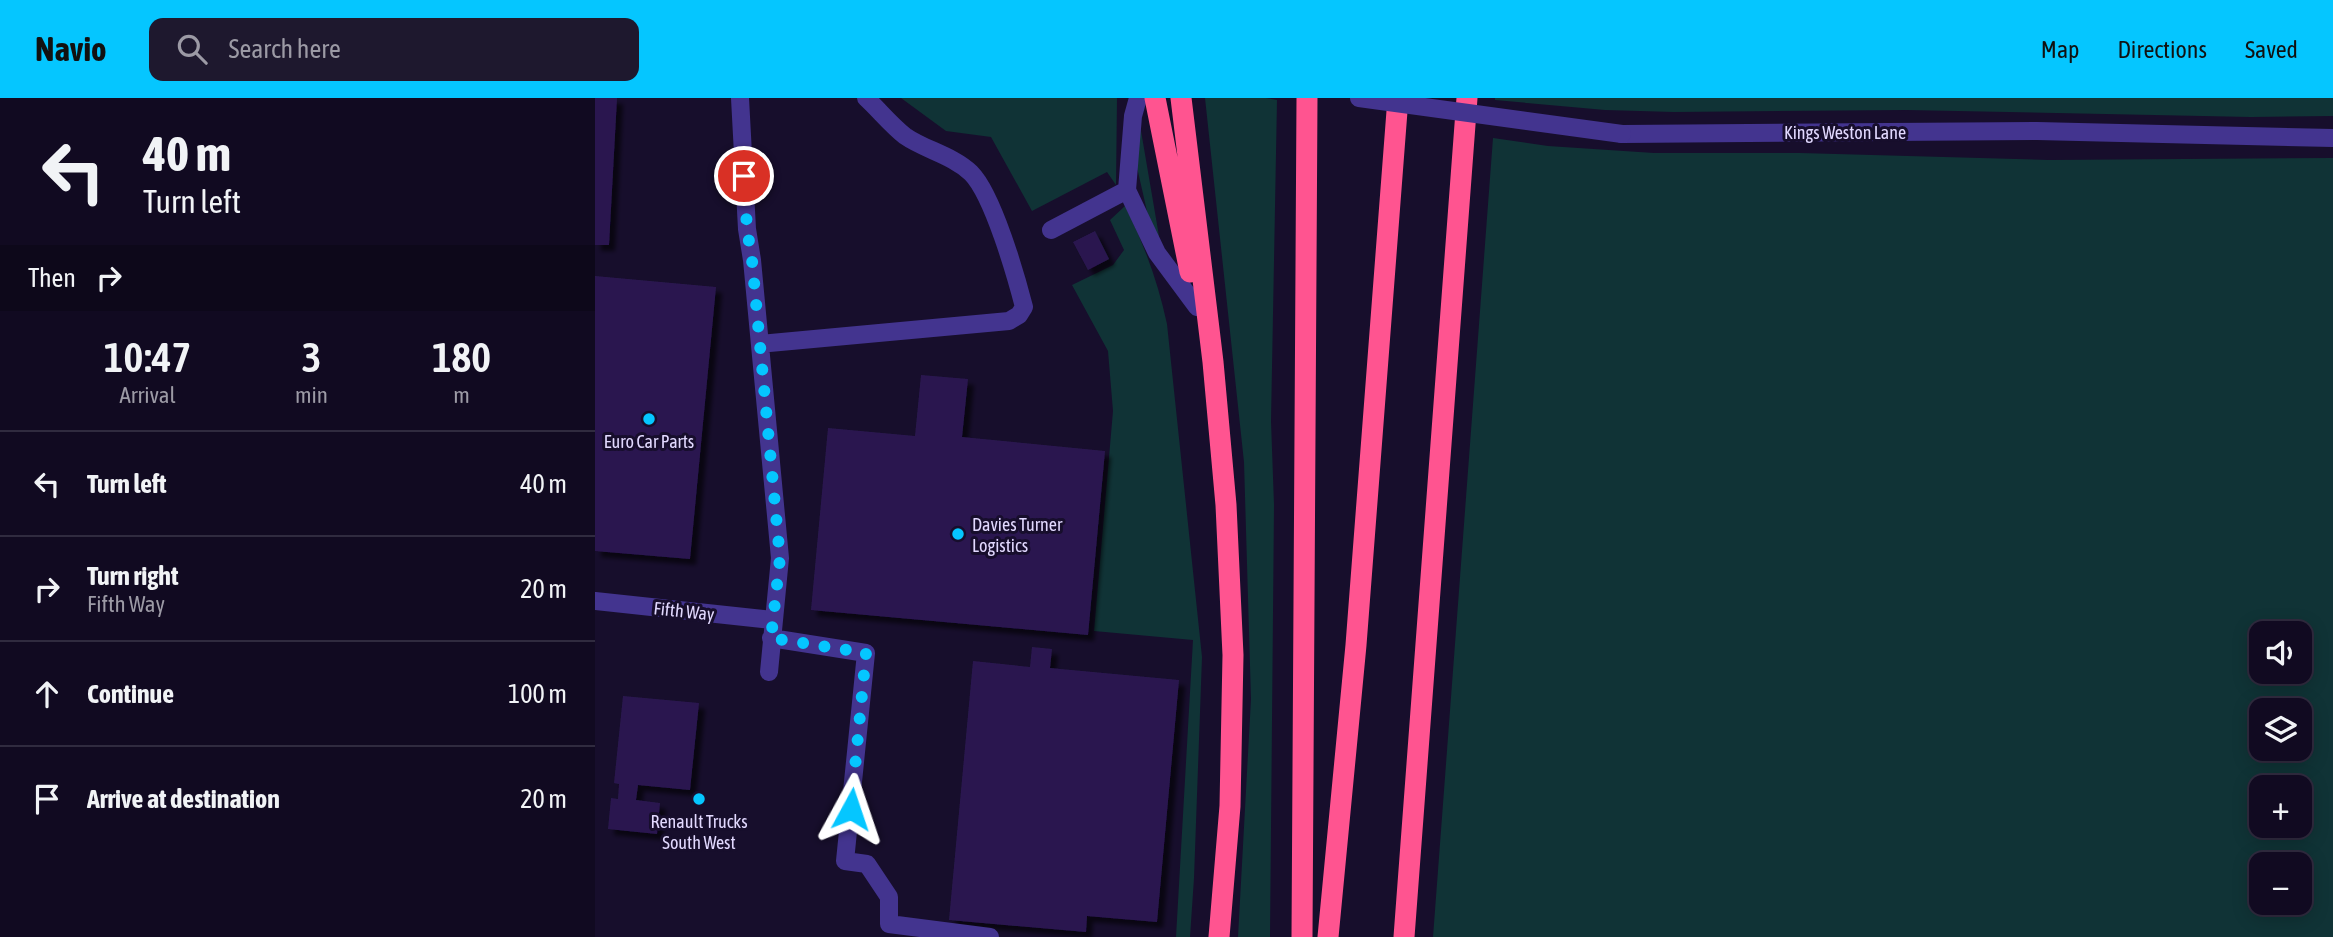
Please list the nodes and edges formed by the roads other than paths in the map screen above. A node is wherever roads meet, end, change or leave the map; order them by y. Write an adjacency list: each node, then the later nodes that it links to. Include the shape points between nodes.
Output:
1 (740, 98): 14 (street)
2 (866, 98): 14 (street, via 905,136 944,155 981,185 1024,307 1009,321)
3 (1138, 98): 11 (street)
4 (1155, 98): 13 (highway)
5 (1181, 98): 15 (highway)
6 (1307, 98): 21 (highway)
7 (1359, 98): 10 (street, Kings Weston Lane, bridge, via 1622,134 2037,131)
8 (1398, 98): 22 (highway, via 1356,645)
9 (1467, 98): 23 (highway)
10 (2333, 138)
11 (1127, 190): 12 (street); 13 (street, via 1157,253)
12 (1051, 230)
13 (1197, 307): 15 (highway)
14 (759, 344): 17 (street, via 780,558)
15 (1213, 362): 20 (highway, via 1233,655 1230,806)
16 (595, 601): 17 (street, Fifth Way)
17 (772, 629): 18 (street); 19 (street, Fifth Way, via 866,653 845,861 867,864 889,897 889,924)
18 (769, 673)
19 (989, 937)
20 (1219, 937)
21 (1302, 937)
22 (1328, 937)
23 (1403, 937)

